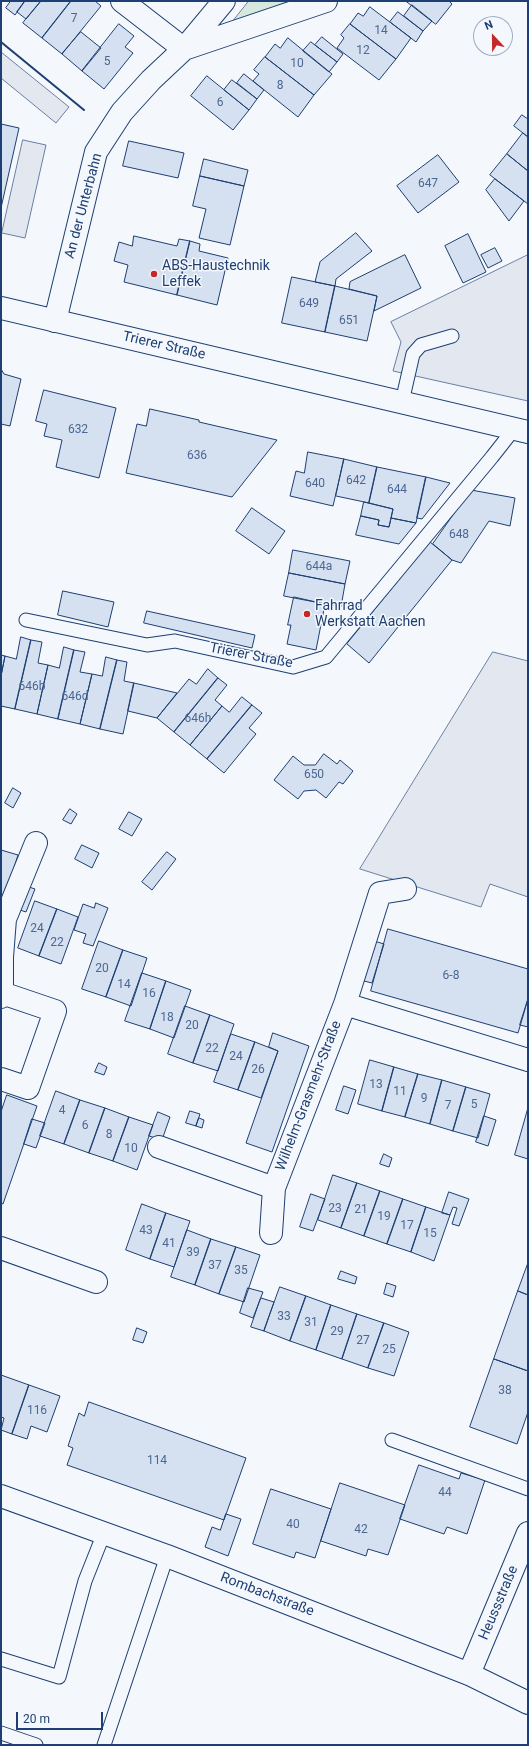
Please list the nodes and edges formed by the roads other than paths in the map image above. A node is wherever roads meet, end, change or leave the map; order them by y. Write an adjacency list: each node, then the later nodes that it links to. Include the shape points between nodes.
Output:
1 (122, 1): 4 (street)
2 (224, 1): 4 (street, An der Unterbahn)
3 (326, 1): 4 (street, An der Unterbahn)
4 (184, 49): 6 (street, An der Unterbahn, via 122,112 96,152)
5 (1, 308): 6 (street, Trierer Straße)
6 (55, 321): 8 (street, Trierer Straße)
7 (452, 336): 8 (lane, via 421,346 413,354)
8 (402, 402): 9 (street, Trierer Straße)
9 (521, 430): 10 (lane, Trierer Straße, via 492,458 326,657 293,667 175,641 147,644)
10 (26, 620)
11 (36, 843): 13 (street, via 5,919)
12 (405, 889): 14 (street, Wilhelm-Grasmehr-Straße, via 380,893)
13 (2, 995): 16 (street, via 55,1012 28,1088)
14 (345, 1004): 15 (street, Wilhelm-Grasmehr-Straße); 18 (street, Wilhelm-Grasmehr-Straße)
15 (528, 1060)
16 (1, 1079)
17 (158, 1147): 18 (street, Wilhelm-Grasmehr-Straße)
18 (274, 1188): 19 (street, Wilhelm-Grasmehr-Straße)
19 (271, 1233)
20 (1, 1248): 21 (street)
21 (96, 1282)
22 (392, 1440): 23 (lane)
23 (528, 1489)
24 (1, 1496): 25 (street, Rombachstraße)
25 (104, 1533): 27 (street, Rombachstraße); 28 (lane, via 85,1581 59,1677)
26 (528, 1533): 29 (street, Heussstraße)
27 (167, 1556): 29 (street, Rombachstraße); 33 (lane)
28 (1, 1659)
29 (469, 1674): 30 (street, Rombachstraße)
30 (528, 1703)
31 (1, 1733): 32 (lane)
32 (36, 1745)
33 (104, 1745)

